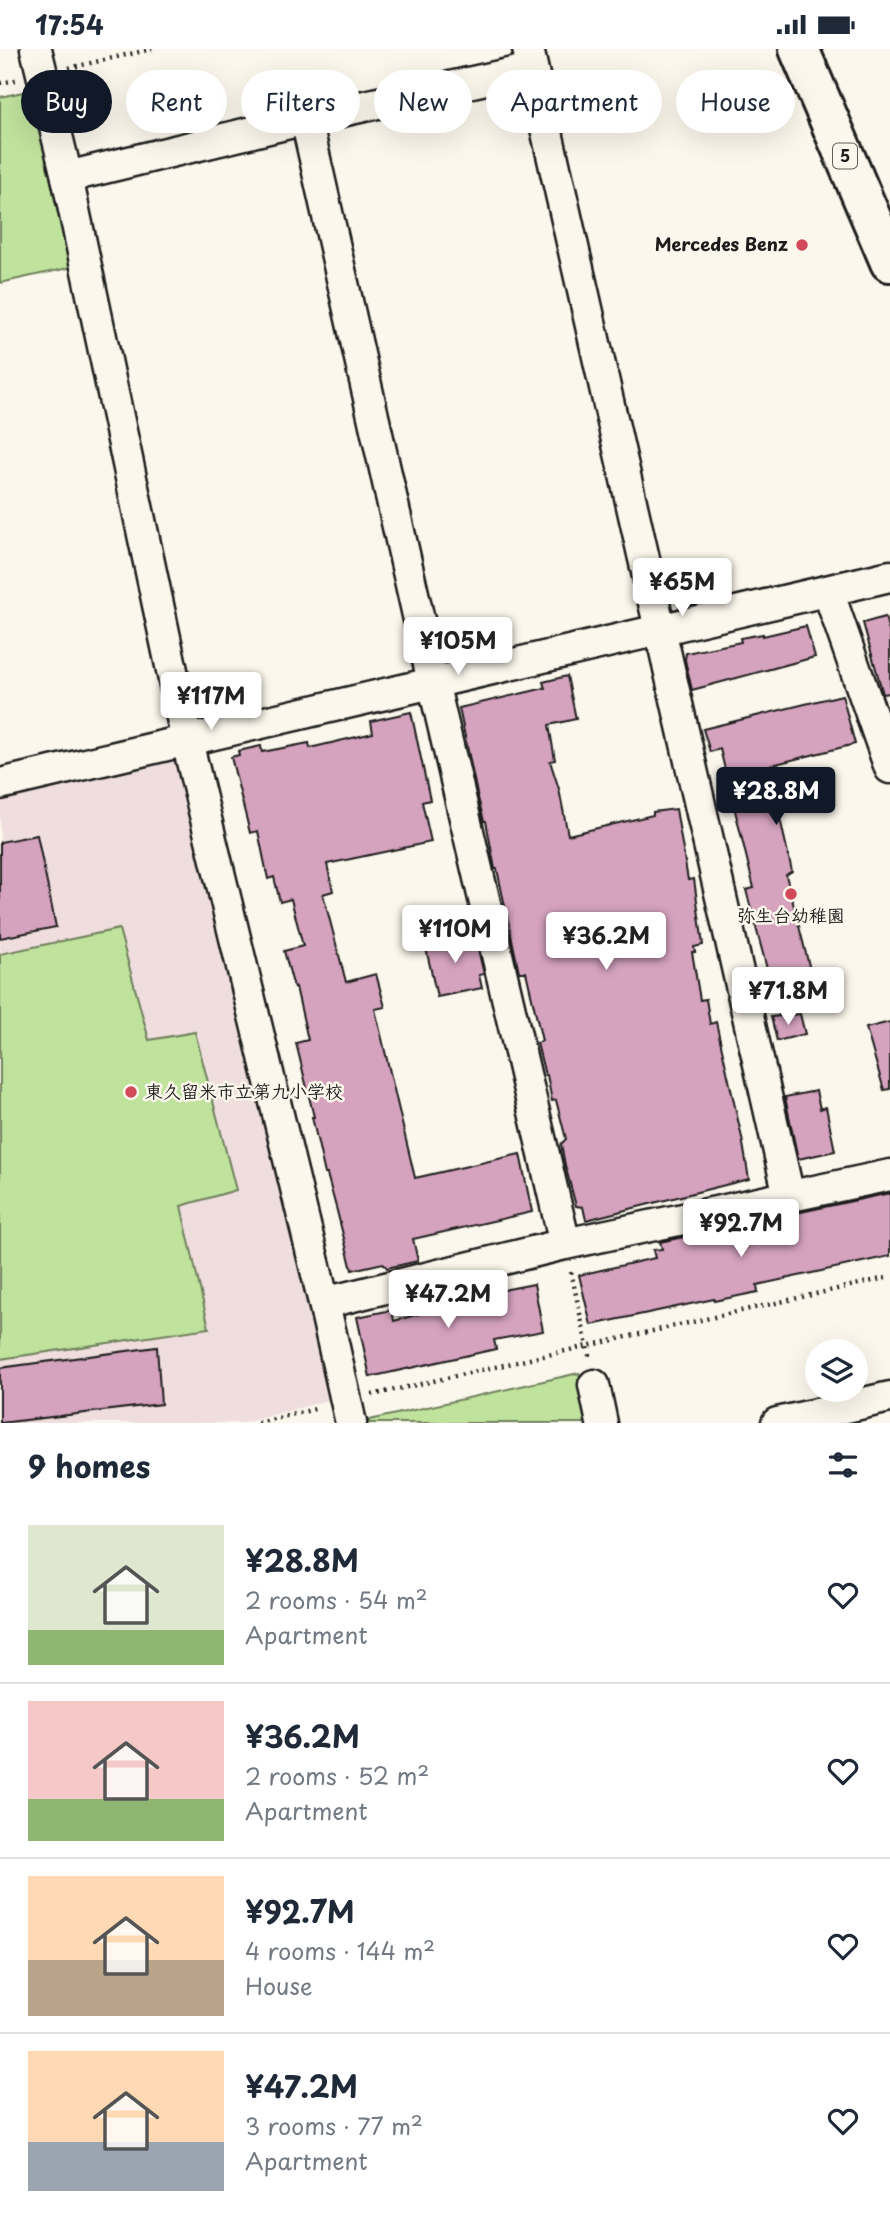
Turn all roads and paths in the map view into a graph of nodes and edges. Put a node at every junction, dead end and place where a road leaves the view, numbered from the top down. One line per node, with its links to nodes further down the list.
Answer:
1 (152, 49): 4 (path)
2 (799, 49): 10 (main road, 5)
3 (529, 59): 6 (street); 13 (street)
4 (39, 62): 5 (path); 9 (street)
5 (0, 83)
6 (360, 105)
7 (251, 133): 9 (street)
8 (309, 133): 14 (street)
9 (67, 177): 15 (street)
10 (890, 263)
11 (890, 576): 12 (street)
12 (828, 591): 13 (street); 16 (street)
13 (659, 631): 14 (street); 19 (street)
14 (433, 682): 15 (street); 20 (street)
15 (187, 741): 17 (street); 22 (street)
16 (890, 768)
17 (0, 784)
18 (890, 1175): 19 (street)
19 (789, 1196): 20 (street)
20 (565, 1244): 22 (street); 23 (path)
21 (890, 1277): 23 (path)
22 (324, 1303): 26 (street)
23 (587, 1347): 26 (path)
24 (594, 1385): 29 (street)
25 (890, 1397): 27 (street)
26 (348, 1412): 28 (path)
27 (842, 1416): 30 (street)
28 (258, 1423)
29 (603, 1423)
30 (777, 1423)

